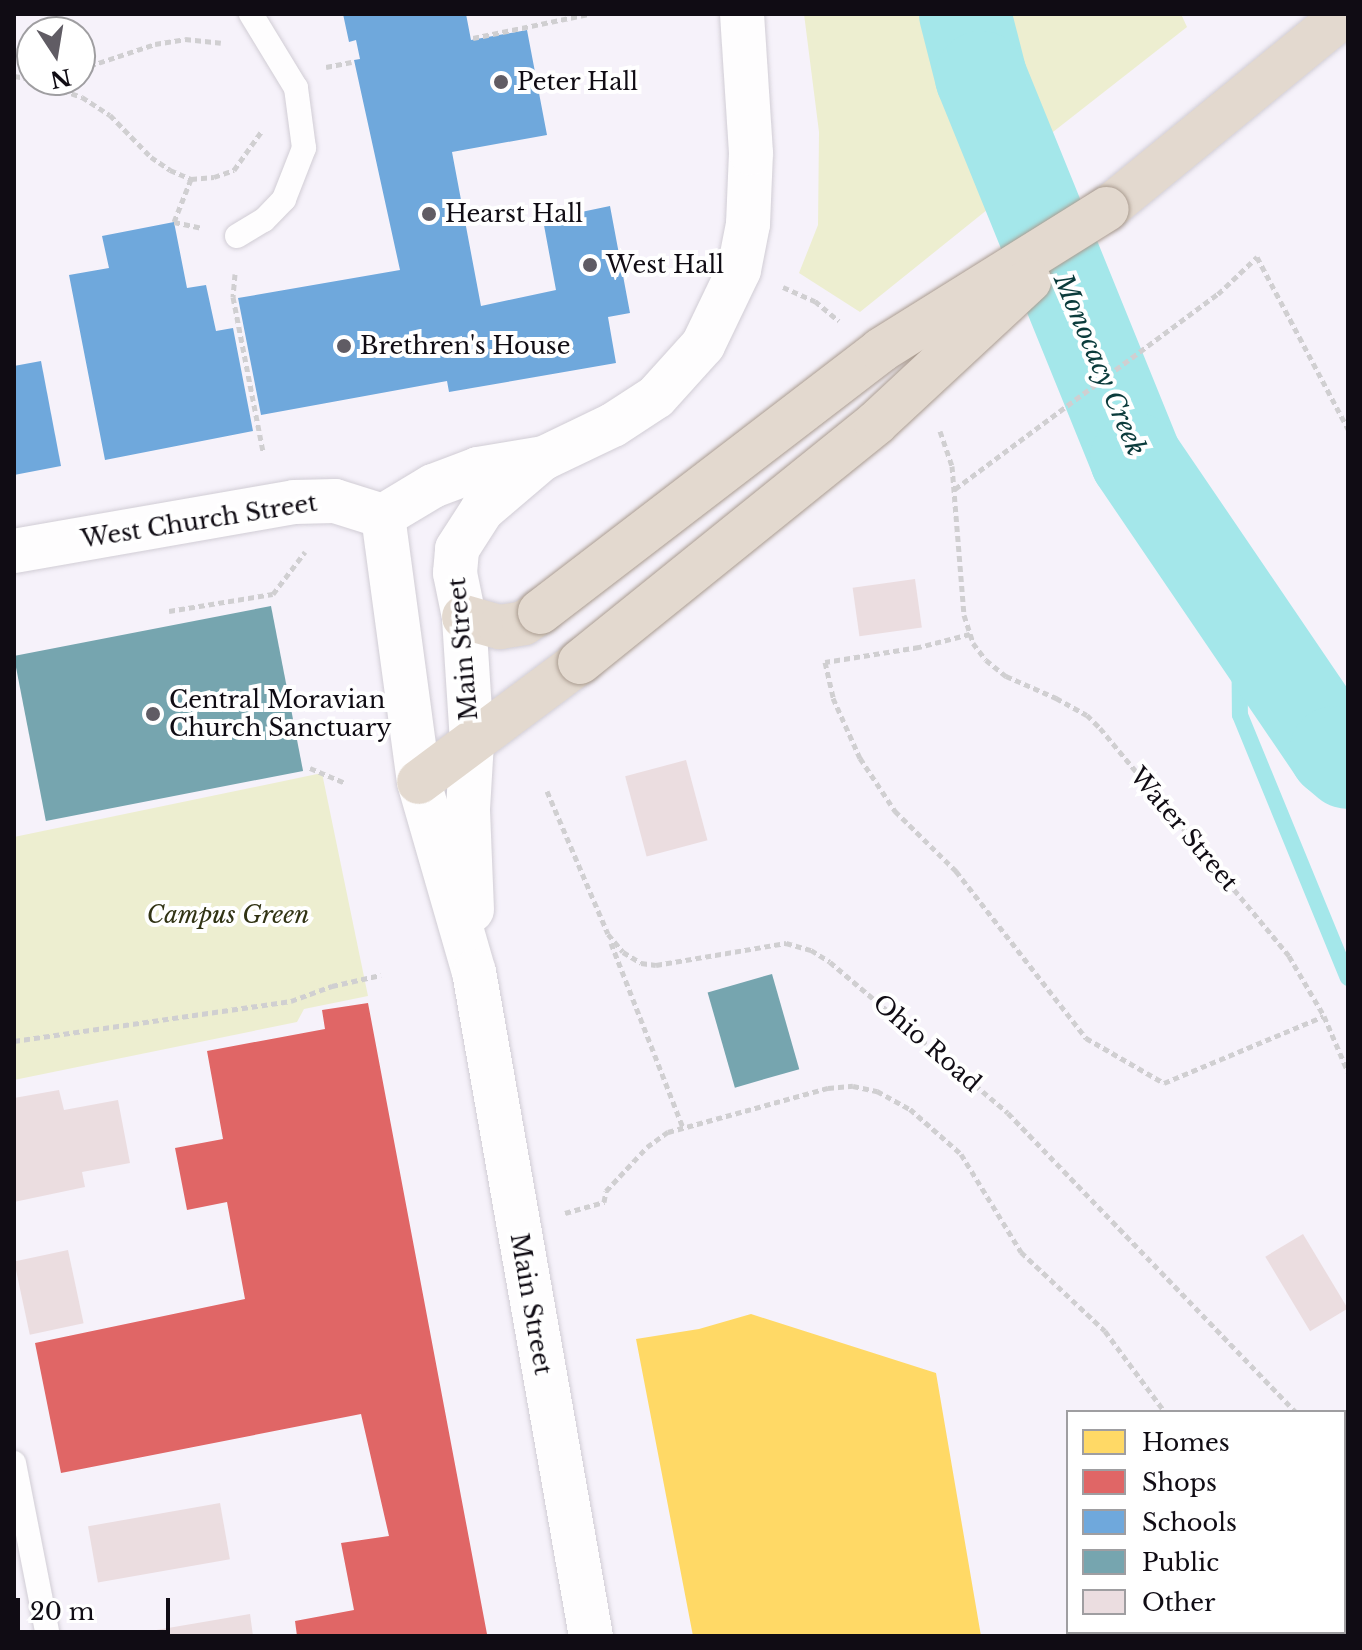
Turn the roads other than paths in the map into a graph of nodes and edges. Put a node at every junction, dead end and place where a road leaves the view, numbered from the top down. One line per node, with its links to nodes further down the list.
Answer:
1 (251, 14): 5 (lane)
2 (742, 14): 6 (street, Main Street)
3 (1345, 14): 4 (highway)
4 (1107, 209): 9 (highway, bridge); 10 (highway, bridge)
5 (237, 236)
6 (544, 458): 7 (street, Main Street); 9 (street, Main Street)
7 (383, 516): 8 (street, West Church Street); 11 (street, Main Street)
8 (14, 551)
9 (464, 617): 10 (street, Main Street)
10 (472, 742): 11 (highway); 12 (street, Main Street)
11 (419, 782): 12 (street, Main Street)
12 (474, 972): 15 (street, Main Street)
13 (14, 1463): 14 (lane)
14 (48, 1636)
15 (591, 1636)

